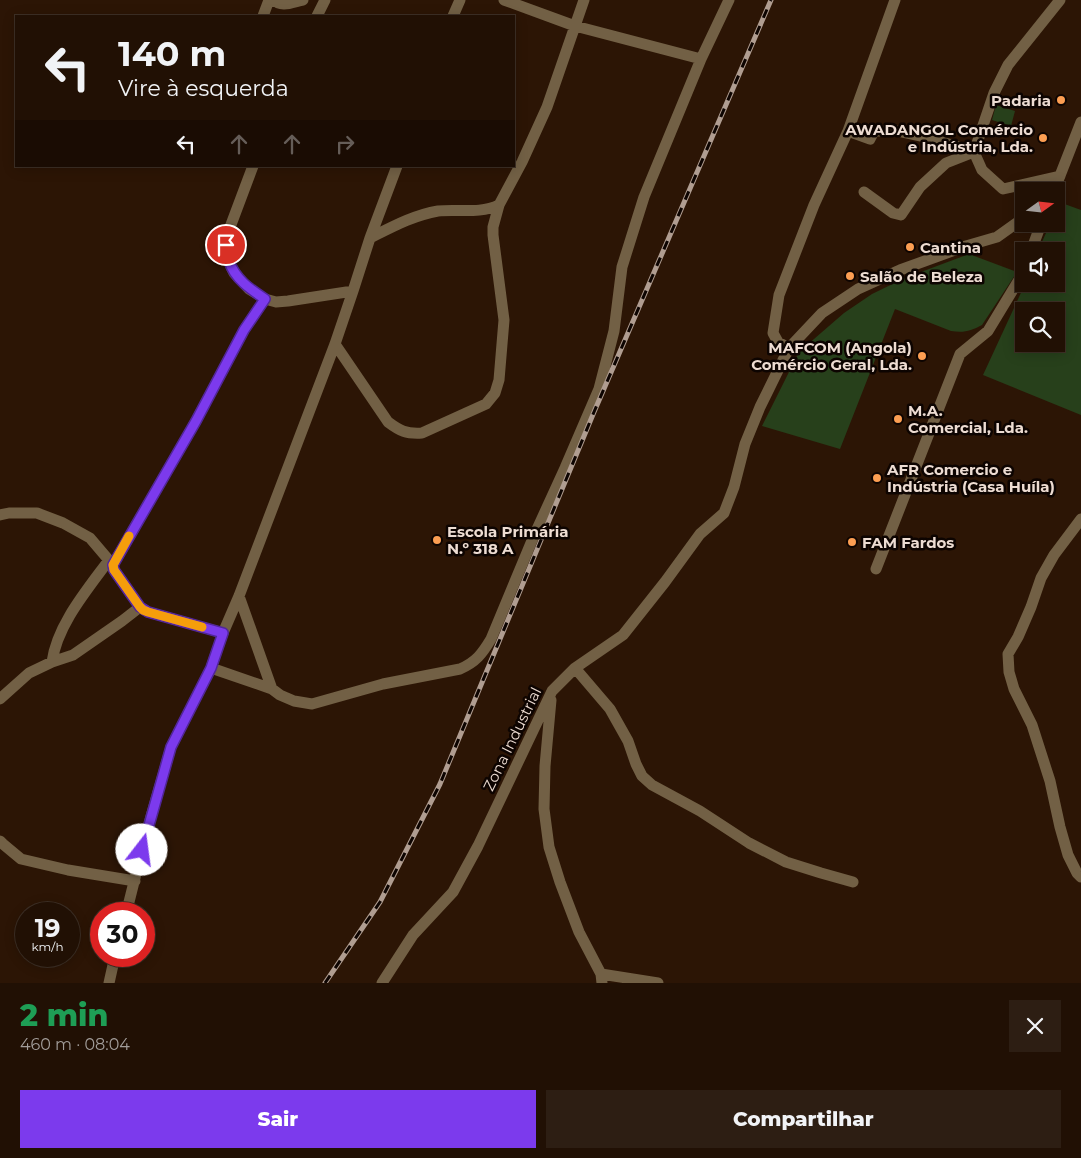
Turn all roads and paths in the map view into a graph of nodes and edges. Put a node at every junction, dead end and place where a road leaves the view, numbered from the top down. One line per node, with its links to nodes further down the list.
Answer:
1 (269, 0): 11 (street)
2 (274, 0): 3 (street)
3 (303, 0)
4 (324, 0): 12 (street)
5 (460, 0): 13 (street)
6 (504, 0): 14 (street)
7 (584, 0): 14 (street)
8 (729, 0): 15 (street)
9 (895, 0): 17 (street)
10 (1060, 0): 19 (street)
11 (263, 15)
12 (317, 15)
13 (454, 15)
14 (575, 26): 15 (street); 26 (street)
15 (701, 59): 44 (street)
16 (1081, 122): 18 (street)
17 (848, 131): 19 (street); 33 (street)
18 (1076, 147): 22 (street)
19 (974, 152): 22 (street); 25 (street)
20 (254, 167): 31 (street)
21 (397, 167): 28 (street)
22 (1060, 176): 23 (street); 24 (street)
23 (1054, 182)
24 (1058, 182)
25 (864, 192)
26 (499, 206): 28 (street); 32 (street)
27 (1015, 224): 33 (street, Zona Industrial)
28 (370, 238): 30 (street)
29 (1015, 285): 37 (street)
30 (354, 291): 31 (street); 32 (street)
31 (265, 299): 36 (street)
32 (335, 344): 38 (street)
33 (789, 348): 43 (street, Zona Industrial)
34 (0, 515): 36 (street)
35 (1081, 518): 48 (street)
36 (111, 563): 39 (street); 41 (street)
37 (876, 569)
38 (239, 596): 40 (street); 44 (street)
39 (140, 607): 40 (street); 41 (street)
40 (223, 633): 42 (street)
41 (52, 662): 46 (street)
42 (211, 668): 44 (street); 49 (street)
43 (575, 668): 45 (street, Zona Industrial); 50 (street)
44 (272, 689)
45 (552, 691): 53 (street); 55 (street, Zona Industrial)
46 (0, 699)
47 (0, 840): 49 (street)
48 (1081, 877)
49 (135, 881): 51 (street)
50 (853, 882)
51 (129, 902)
52 (113, 967): 54 (street)
53 (601, 978): 56 (street)
54 (108, 983)
55 (382, 983)
56 (658, 983)

